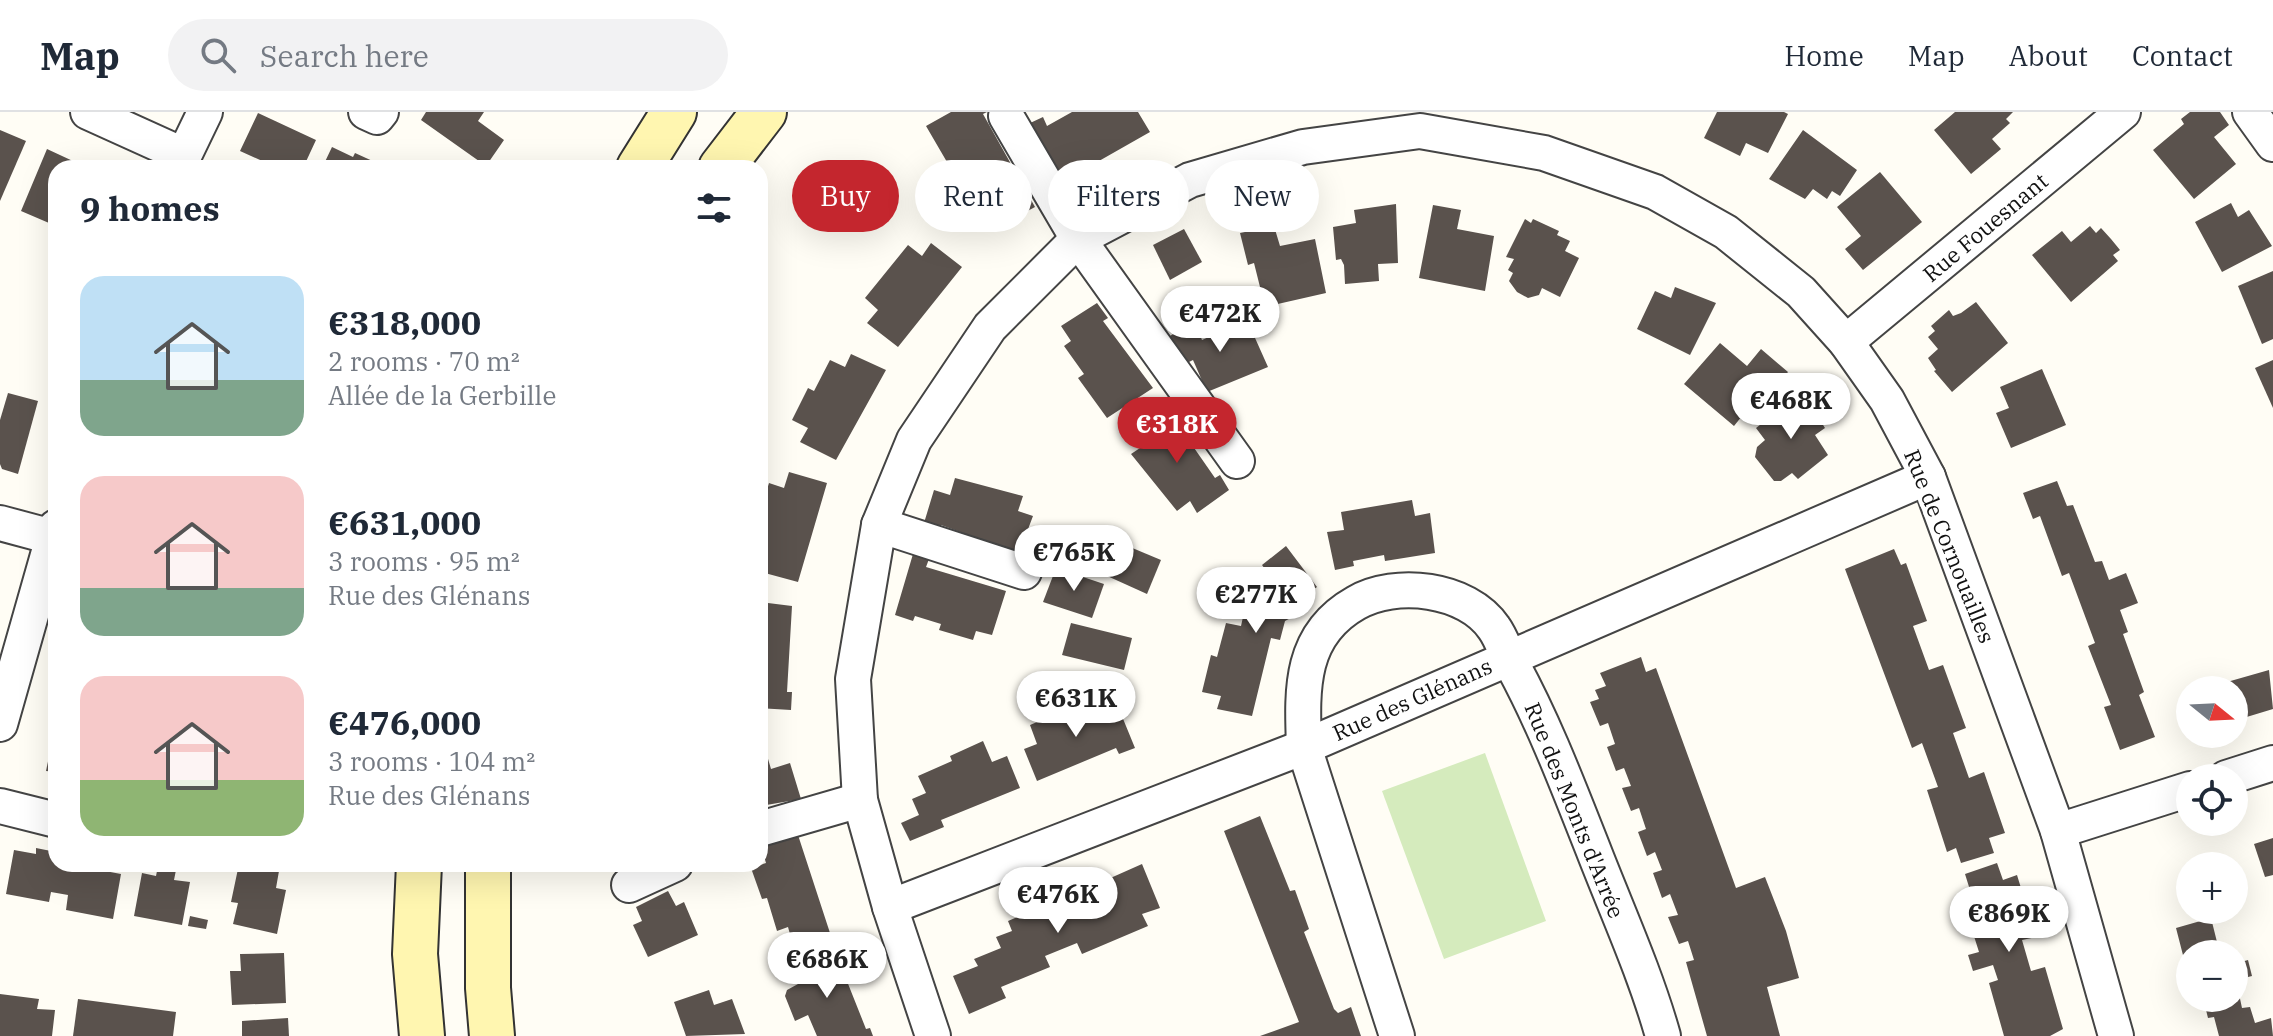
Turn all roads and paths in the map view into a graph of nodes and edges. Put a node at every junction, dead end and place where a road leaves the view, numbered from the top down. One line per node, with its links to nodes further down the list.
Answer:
1 (88, 112): 12 (street)
2 (205, 112): 13 (street)
3 (366, 112): 4 (street)
4 (381, 112)
5 (674, 112): 14 (main road)
6 (764, 112): 15 (main road)
7 (2123, 112): 17 (street, Rue Fouesnant)
8 (2250, 112): 11 (street)
9 (1006, 116): 16 (street)
10 (1420, 121): 16 (street, Rue de Cornouailles); 17 (street, Rue de Cornouailles)
11 (2273, 144)
12 (176, 160)
13 (181, 160)
14 (644, 160)
15 (727, 160)
16 (1078, 239): 18 (street); 21 (street, Rue de Cornouailles)
17 (1846, 342): 19 (street, Rue de Cornouailles)
18 (1237, 461)
19 (1928, 477): 25 (street, Rue des Glénans); 35 (street, Rue de Cornouailles)
20 (0, 523): 22 (street)
21 (879, 525): 24 (street); 31 (street, Rue de Cornouailles)
22 (48, 533)
23 (48, 558): 26 (street)
24 (1024, 572)
25 (1508, 656): 27 (street, Rue des Glénans); 27 (street, Rue des Monts d'Arrée); 45 (street, Rue des Monts d'Arrée)
26 (0, 724)
27 (1304, 747): 40 (street, Rue des Glénans); 44 (street, Rue des Monts d'Arrée)
28 (2273, 763): 29 (street)
29 (2248, 771)
30 (2176, 793): 35 (street)
31 (860, 800): 34 (street); 40 (street, Rue de Cornouailles)
32 (0, 806): 33 (street)
33 (48, 818)
34 (768, 827)
35 (2058, 831): 46 (street, Rue de Cornouailles)
36 (419, 872): 41 (main road)
37 (488, 872): 42 (main road)
38 (657, 872): 39 (street)
39 (629, 885)
40 (890, 907): 43 (street, Rue de Cornouailles)
41 (422, 1036)
42 (492, 1036)
43 (933, 1036)
44 (1397, 1036)
45 (1663, 1036)
46 (2116, 1036)

